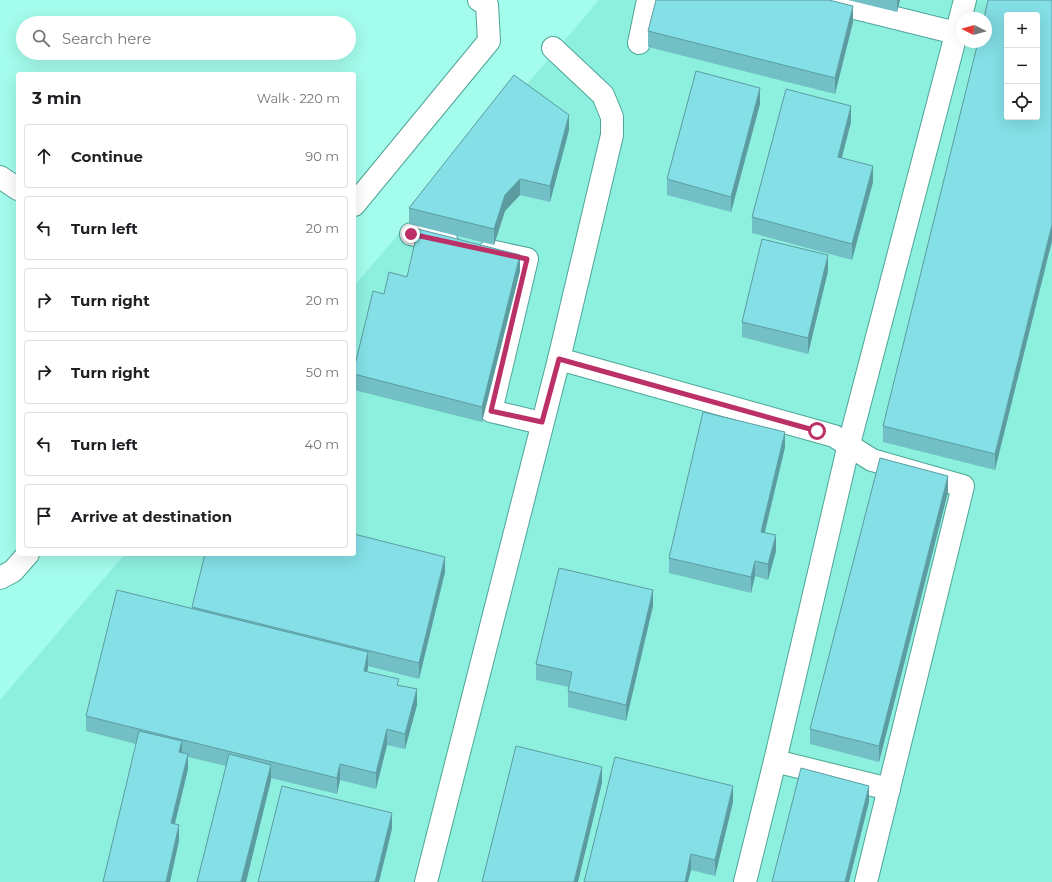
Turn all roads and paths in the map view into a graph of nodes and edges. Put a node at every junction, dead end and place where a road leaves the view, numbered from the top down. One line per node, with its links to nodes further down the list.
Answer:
1 (479, 0): 11 (lane)
2 (648, 0): 7 (lane)
3 (823, 0): 6 (lane)
4 (965, 0): 5 (lane)
5 (962, 12)
6 (956, 33): 15 (lane)
7 (639, 43)
8 (553, 48): 13 (lane)
9 (0, 177): 10 (lane)
10 (16, 188)
11 (356, 203)
12 (411, 234): 14 (lane)
13 (559, 359): 14 (lane); 15 (lane)
14 (542, 422): 20 (lane)
15 (849, 444): 18 (lane); 19 (lane)
16 (26, 556): 17 (lane)
17 (0, 578)
18 (775, 761): 19 (lane); 21 (lane)
19 (889, 789): 22 (lane)
20 (426, 882)
21 (745, 882)
22 (866, 882)

